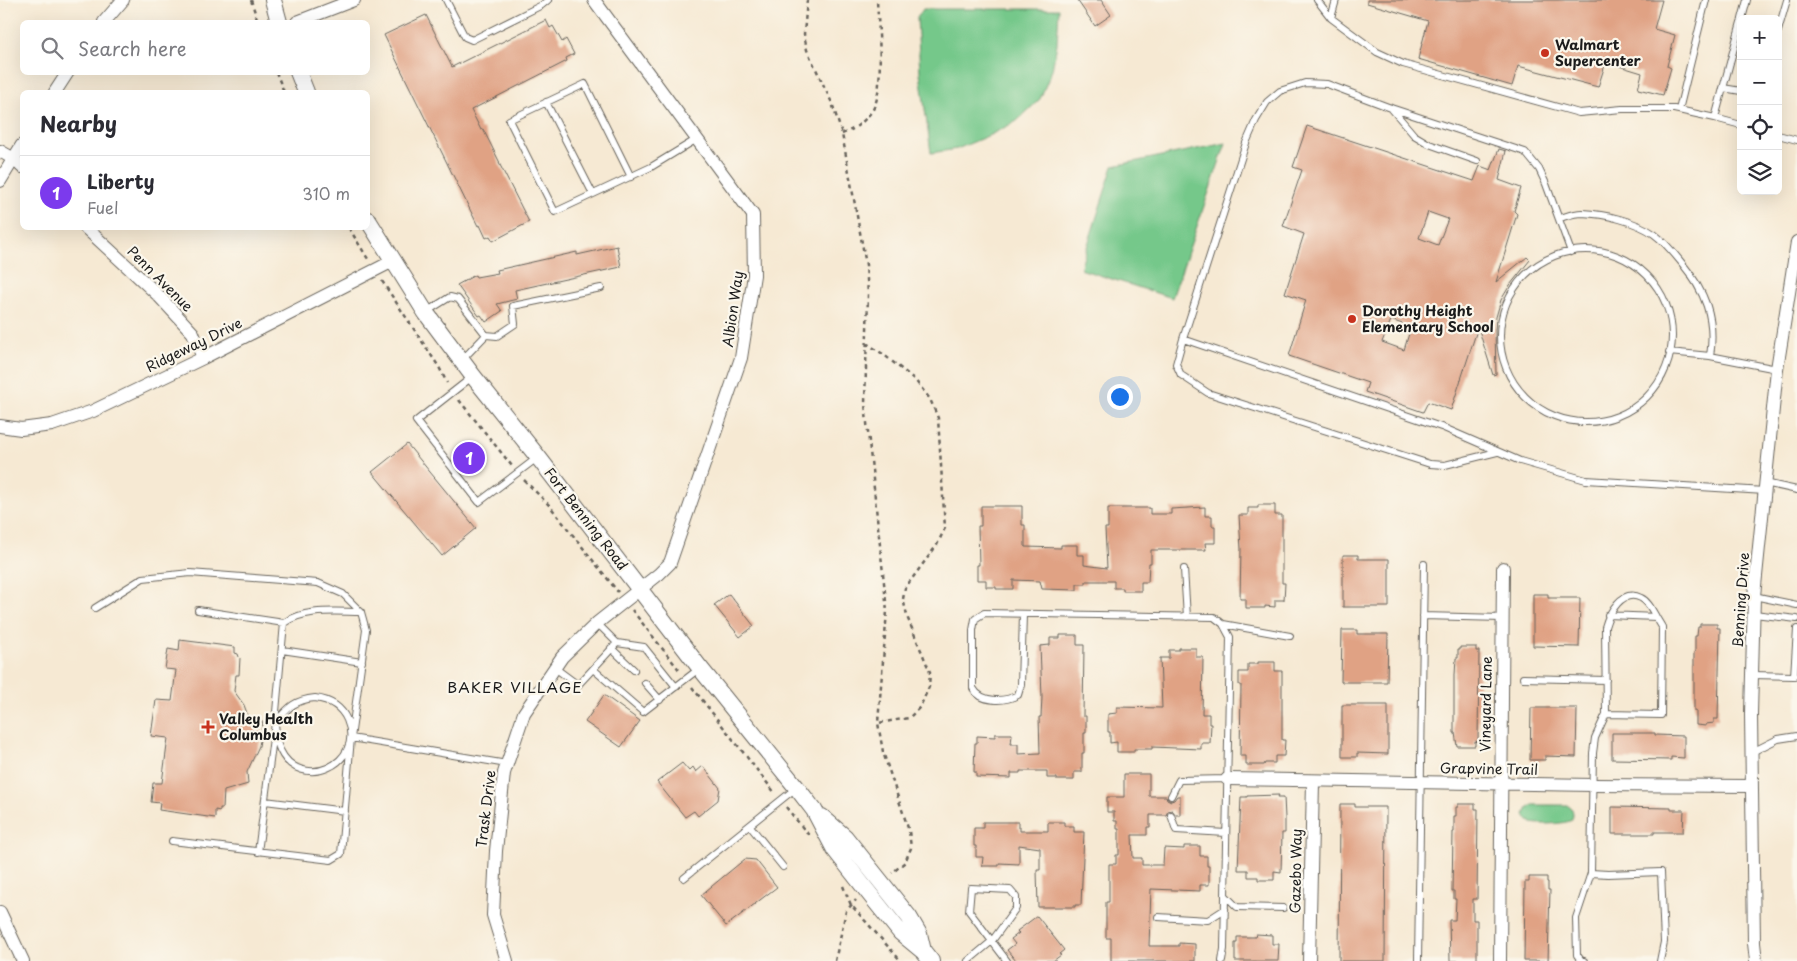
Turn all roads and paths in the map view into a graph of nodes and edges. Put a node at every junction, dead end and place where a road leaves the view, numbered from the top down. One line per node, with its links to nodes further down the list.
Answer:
1 (123, 0): 18 (street)
2 (250, 0): 19 (path)
3 (273, 0): 20 (street)
4 (354, 0): 21 (street)
5 (446, 0): 6 (lane)
6 (548, 0)
7 (594, 0): 38 (street, Albion Way)
8 (807, 0): 36 (path)
9 (877, 0): 36 (path)
10 (1317, 0): 17 (lane)
11 (1336, 0): 17 (lane)
12 (1706, 0): 33 (lane)
13 (1747, 0): 15 (lane)
14 (1787, 0): 16 (lane)
15 (1742, 15)
16 (1782, 17)
17 (1331, 18): 33 (lane)
18 (106, 20)
19 (257, 20)
20 (278, 20)
21 (302, 20)
22 (1737, 35): 26 (lane)
23 (66, 75): 27 (street)
24 (277, 75): 28 (path)
25 (299, 75): 29 (street)
26 (1723, 88): 30 (lane); 34 (lane)
27 (56, 90)
28 (283, 90)
29 (305, 90)
30 (1737, 90)
31 (546, 102): 43 (lane); 45 (lane); 45 (lane)
32 (1391, 108): 41 (lane); 46 (lane); 58 (lane)
33 (1679, 110): 34 (lane)
34 (1715, 118): 35 (lane)
35 (1737, 124)
36 (842, 134): 59 (path)
37 (1782, 136): 39 (lane)
38 (698, 139): 43 (lane); 76 (street, Albion Way)
39 (1797, 140)
40 (0, 151): 42 (street)
41 (1477, 161)
42 (18, 163): 44 (street)
43 (631, 177): 45 (lane)
44 (0, 182)
45 (593, 194)
46 (1560, 218): 51 (lane); 61 (lane)
47 (370, 223): 52 (street, Fort Benning Road)
48 (88, 230): 62 (street, Penn Avenue)
49 (350, 230): 54 (path)
50 (1797, 242): 53 (street, Benning Drive)
51 (1571, 252): 60 (lane); 60 (lane)
52 (393, 261): 54 (street, Ridgeway Drive); 56 (street, Fort Benning Road)
53 (1795, 264): 64 (street, Benning Drive)
54 (375, 270): 62 (street, Ridgeway Drive); 66 (path)
55 (601, 288): 57 (lane)
56 (426, 312): 57 (lane); 63 (street, Fort Benning Road)
57 (486, 335): 63 (lane)
58 (1183, 339): 68 (lane); 68 (lane)
59 (866, 343): 112 (path); 112 (path)
60 (1669, 352): 61 (lane)
61 (1710, 356): 64 (lane)
62 (203, 358): 67 (street, Ridgeway Drive)
63 (461, 360): 65 (street, Fort Benning Road)
64 (1777, 369): 71 (street, Benning Drive)
65 (473, 376): 66 (lane); 69 (street, Fort Benning Road)
66 (453, 392): 70 (path); 70 (lane)
67 (0, 426)
68 (1497, 452): 71 (lane)
69 (538, 457): 70 (lane); 76 (street, Fort Benning Road)
70 (517, 473): 78 (path)
71 (1765, 488): 72 (lane); 77 (street, Benning Drive)
72 (1797, 490)
73 (1424, 564): 85 (lane)
74 (1503, 568): 89 (street, Vineyard Lane)
75 (1184, 569): 87 (lane)
76 (640, 588): 78 (street, Trask Drive); 101 (street, Fort Benning Road)
77 (1754, 596): 79 (lane); 84 (street, Benning Drive)
78 (625, 601): 92 (street, Trask Drive); 105 (path)
79 (1797, 604)
80 (95, 608): 82 (lane)
81 (198, 610): 91 (lane)
82 (360, 612): 91 (lane); 98 (lane)
83 (1023, 614): 83 (lane); 87 (lane)
84 (1753, 614): 90 (lane); 103 (street, Benning Drive)
85 (1423, 616): 89 (lane); 119 (lane)
86 (1608, 616): 88 (lane); 88 (lane); 106 (lane)
87 (1187, 617): 93 (lane)
88 (1656, 617): 110 (lane)
89 (1502, 618): 120 (street, Vineyard Lane)
90 (1797, 619)
91 (284, 623): 97 (lane)
92 (597, 623): 96 (lane); 99 (street, Trask Drive)
93 (1223, 624): 95 (lane); 117 (lane)
94 (1797, 629): 103 (lane)
95 (1290, 636)
96 (614, 646): 100 (lane); 102 (lane); 108 (lane)
97 (282, 650): 98 (lane); 111 (lane)
98 (362, 662): 114 (lane)
99 (555, 668): 100 (lane); 116 (street, Trask Drive)
100 (592, 668): 109 (lane)
101 (700, 668): 105 (lane); 123 (street, Fort Benning Road)
102 (634, 670)
103 (1752, 675): 115 (street, Benning Drive)
104 (1524, 678): 106 (lane)
105 (686, 679): 108 (lane); 125 (path)
106 (1606, 680): 110 (lane)
107 (645, 683): 109 (lane)
108 (676, 687): 109 (lane)
109 (660, 700)
110 (1606, 714): 121 (lane)
111 (275, 723): 114 (lane); 114 (lane); 126 (lane)
112 (878, 723): 139 (path)
113 (1797, 736): 115 (lane)
114 (351, 738): 116 (lane); 128 (lane)
115 (1752, 752): 122 (street, Benning Drive)
116 (507, 764): 150 (street, Trask Drive)
117 (1227, 779): 118 (street, Grapvine Trail); 124 (lane); 131 (lane)
118 (1313, 782): 119 (street, Grapvine Trail); 156 (street, Gazebo Way)
119 (1420, 782): 120 (street, Grapvine Trail); 157 (lane)
120 (1500, 784): 121 (street, Grapvine Trail); 158 (street, Vineyard Lane)
121 (1593, 786): 122 (street, Grapvine Trail); 136 (lane)
122 (1751, 786): 161 (street, Benning Drive)
123 (797, 788): 125 (lane); 127 (street, Fort Benning Road)
124 (1170, 796)
125 (781, 800): 130 (lane); 133 (path)
126 (265, 801): 128 (lane); 134 (lane)
127 (814, 810): 139 (street, Fort Benning Road); 140 (street, Fort Benning Road)
128 (345, 811): 134 (lane)
129 (1171, 815): 131 (lane)
130 (750, 826): 135 (lane); 137 (lane)
131 (1226, 833): 141 (lane)
132 (172, 841): 134 (lane)
133 (816, 845)
134 (258, 852)
135 (783, 867)
136 (1591, 873): 159 (lane); 160 (lane)
137 (684, 878)
138 (840, 878): 142 (path)
139 (881, 882): 148 (street, Fort Benning Road)
140 (868, 892): 142 (path); 148 (street, Fort Benning Road)
141 (1225, 894): 143 (lane); 144 (lane)
142 (851, 905): 151 (path); 152 (path)
143 (1283, 908)
144 (1225, 909): 146 (lane); 155 (lane)
145 (0, 912): 149 (street)
146 (1158, 917)
147 (992, 941): 147 (lane); 153 (lane); 154 (lane)
148 (927, 956)
149 (23, 961)
150 (507, 961)
151 (835, 961)
152 (901, 961)
153 (968, 961)
154 (1007, 961)
155 (1222, 961)
156 (1309, 961)
157 (1418, 961)
158 (1500, 961)
159 (1584, 961)
160 (1660, 961)
161 (1756, 961)

